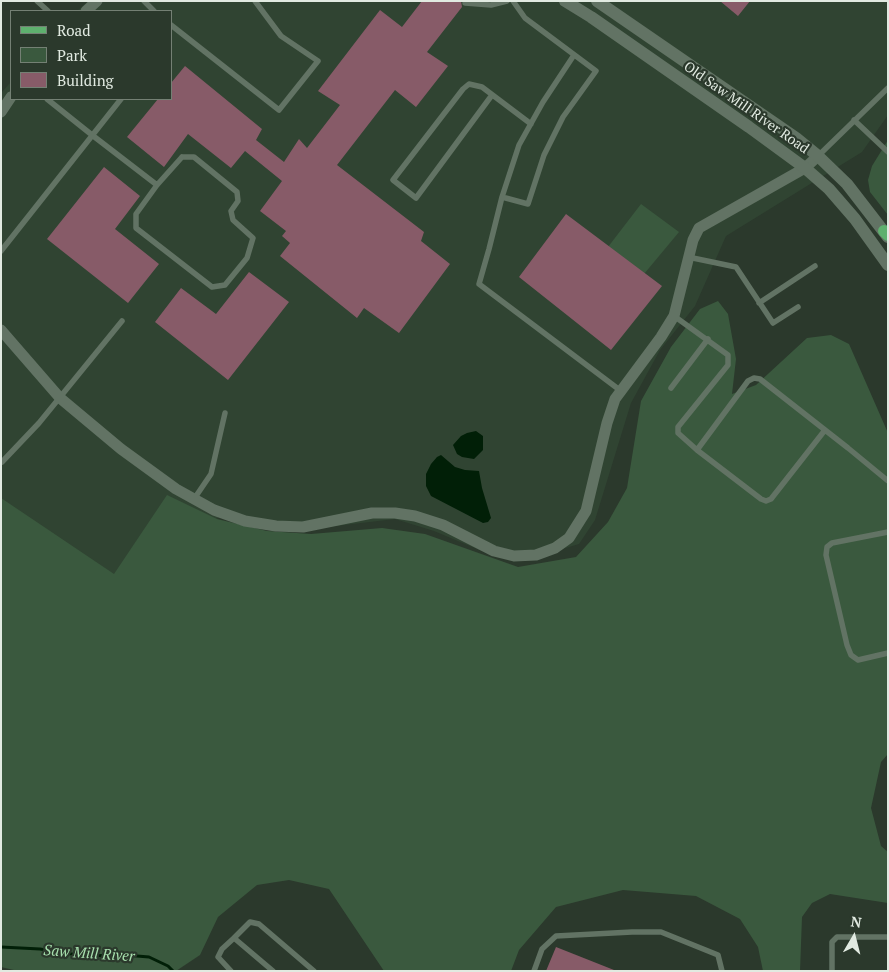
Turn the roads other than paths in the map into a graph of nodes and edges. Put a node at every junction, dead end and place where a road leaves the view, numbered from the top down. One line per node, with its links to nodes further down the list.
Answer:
1 (37, 1): 9 (lane)
2 (144, 1): 10 (lane)
3 (255, 1): 11 (lane)
4 (507, 1): 8 (lane)
5 (513, 1): 12 (lane)
6 (565, 1): 24 (street, Old Saw Mill River Road)
7 (597, 1): 23 (street, Old Saw Mill River Road)
8 (465, 4)
9 (47, 10)
10 (153, 10)
11 (174, 27)
12 (574, 55): 20 (lane); 26 (lane)
13 (888, 88): 19 (lane)
14 (492, 95): 14 (lane); 20 (lane)
15 (10, 99): 18 (street)
16 (48, 100): 21 (lane)
17 (120, 100): 21 (lane)
18 (1, 112)
19 (854, 120): 22 (lane); 23 (lane)
20 (530, 124): 26 (lane)
21 (92, 135): 25 (lane); 28 (lane)
22 (887, 149)
23 (818, 156): 24 (street); 27 (street, Old Saw Mill River Road)
24 (806, 168): 29 (street); 30 (street, Old Saw Mill River Road)
25 (157, 185): 25 (lane)
26 (502, 196): 39 (lane)
27 (887, 234)
28 (1, 251)
29 (688, 257): 32 (lane); 34 (street)
30 (888, 265)
31 (815, 266): 32 (lane)
32 (759, 303): 33 (lane)
33 (798, 307)
34 (674, 316): 37 (lane); 39 (street)
35 (122, 321): 40 (lane)
36 (1, 330): 40 (street)
37 (708, 339): 38 (lane); 43 (lane)
38 (671, 388)
39 (621, 391): 46 (street)
40 (60, 398): 44 (lane); 46 (street)
41 (225, 413): 46 (lane)
42 (825, 430): 43 (lane); 43 (lane); 45 (lane)
43 (697, 450)
44 (2, 462)
45 (888, 481)
46 (194, 499)
47 (888, 532): 48 (lane)
48 (888, 653)
49 (888, 937): 56 (lane)
50 (234, 938): 51 (lane); 52 (lane); 53 (lane)
51 (231, 971)
52 (273, 971)
53 (314, 971)
54 (534, 971): 55 (lane)
55 (722, 971)
56 (832, 971)

